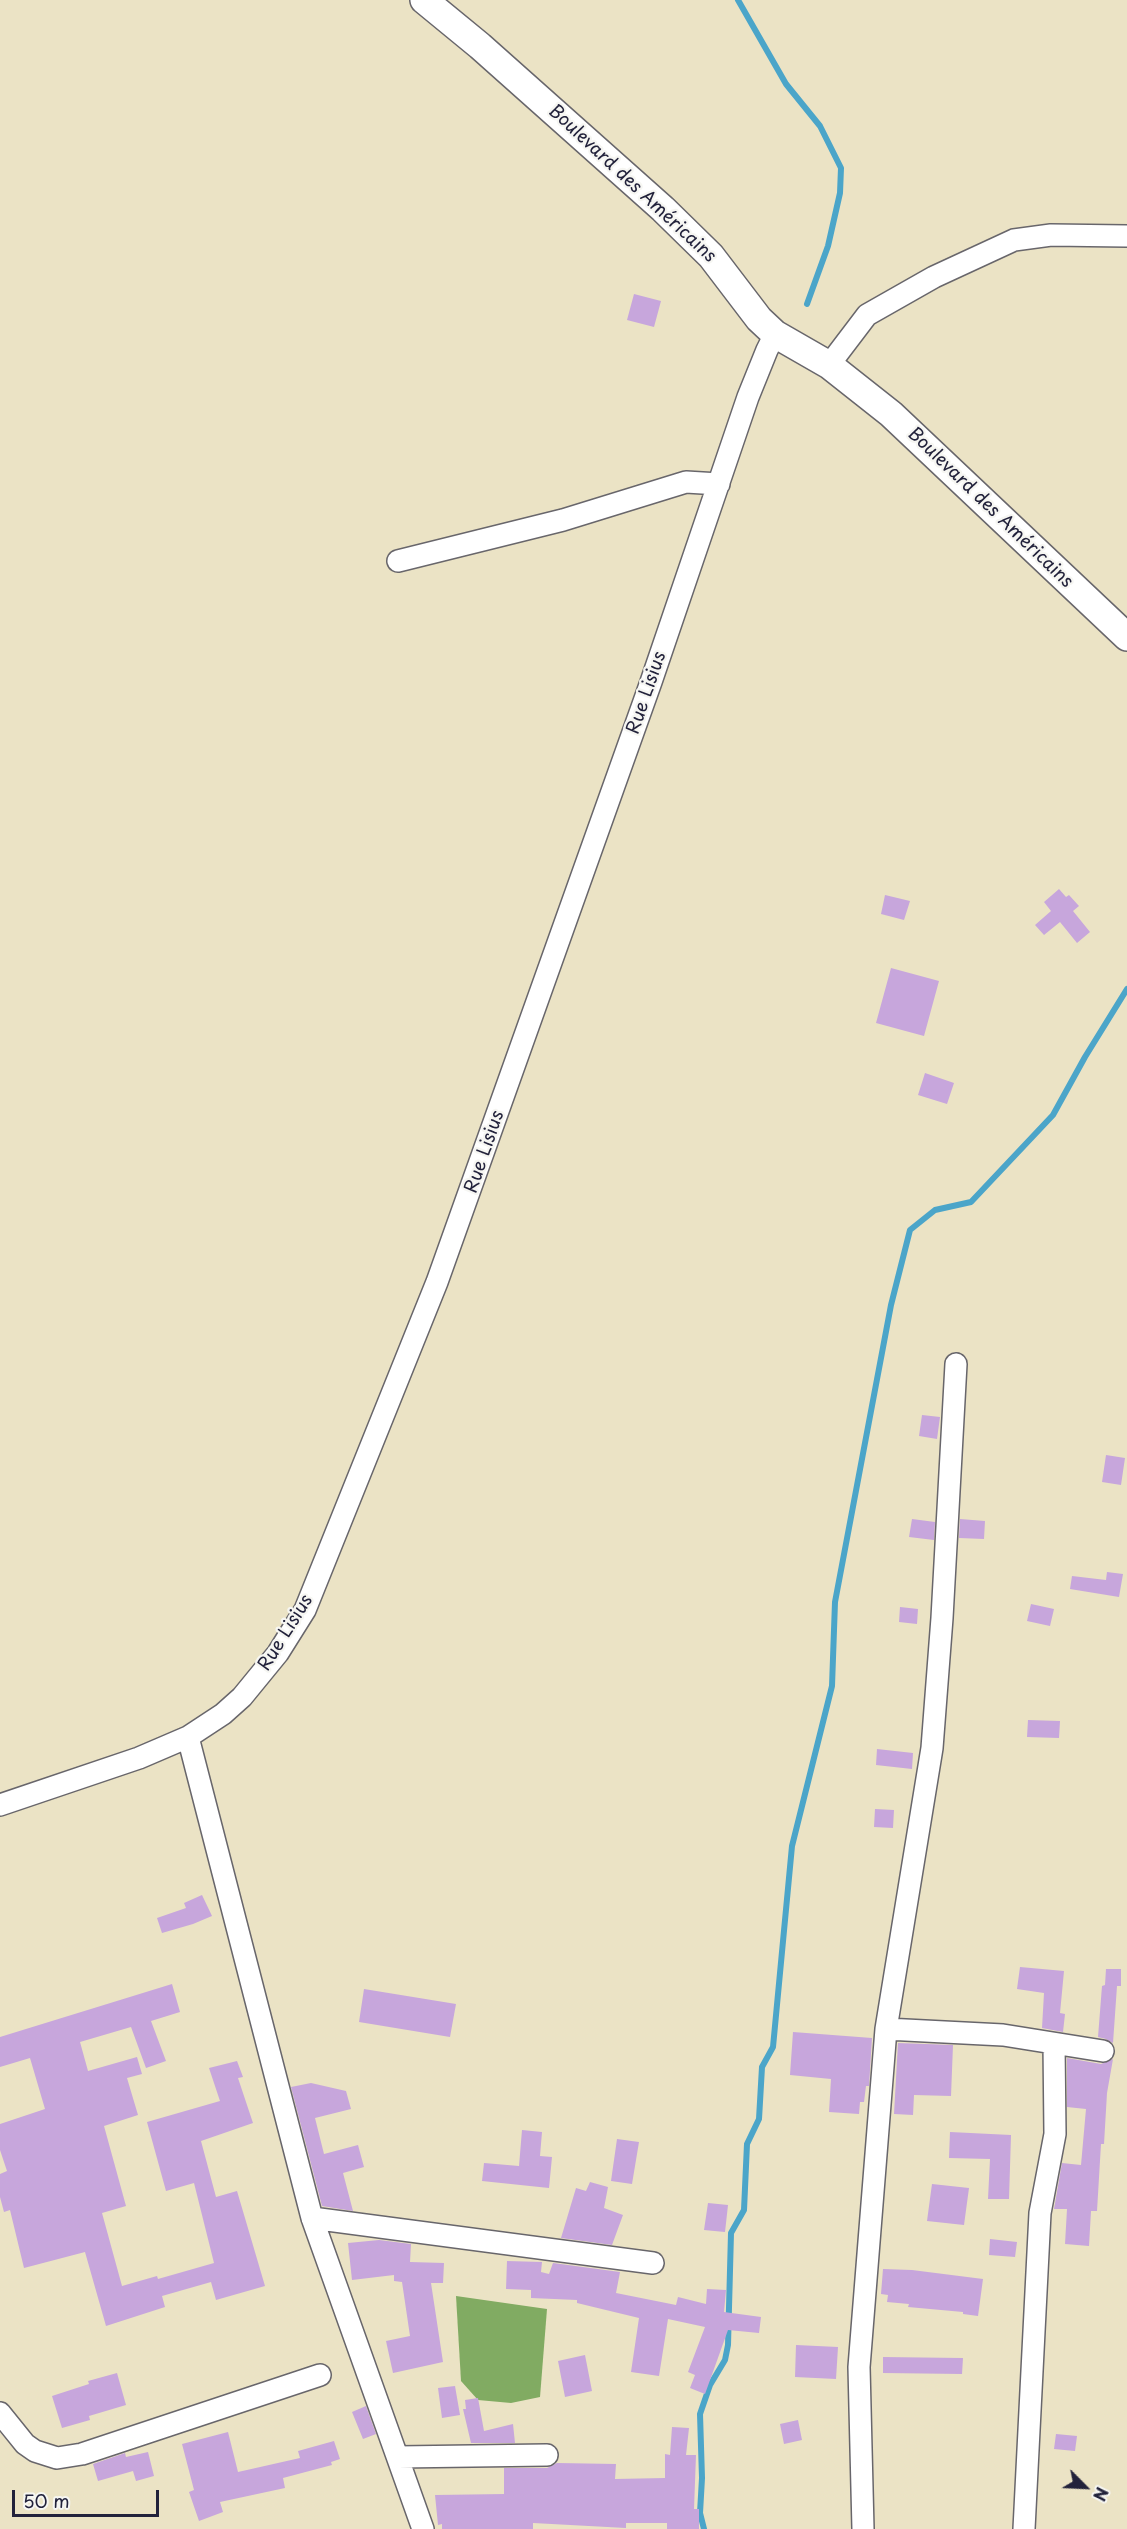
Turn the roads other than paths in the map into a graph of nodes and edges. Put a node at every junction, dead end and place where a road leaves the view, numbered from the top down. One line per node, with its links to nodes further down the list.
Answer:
1 (424, 0): 3 (main road, Boulevard des Américains)
2 (1127, 236): 4 (street)
3 (776, 334): 4 (main road, Boulevard des Américains); 5 (street, Rue Lisius)
4 (829, 365): 7 (main road, Boulevard des Américains)
5 (719, 484): 6 (street); 9 (street, Rue Lisius)
6 (398, 561)
7 (1127, 637)
8 (956, 1364): 11 (street)
9 (188, 1737): 10 (street, Rue Lisius); 14 (street)
10 (0, 1805)
11 (886, 2029): 12 (street); 21 (street)
12 (1054, 2044): 13 (street); 22 (street)
13 (1104, 2051)
14 (312, 2218): 15 (street); 19 (street)
15 (653, 2263)
16 (320, 2375): 17 (street)
17 (0, 2413)
18 (547, 2455): 19 (street)
19 (398, 2457): 20 (street)
20 (423, 2529)
21 (863, 2529)
22 (1024, 2529)

